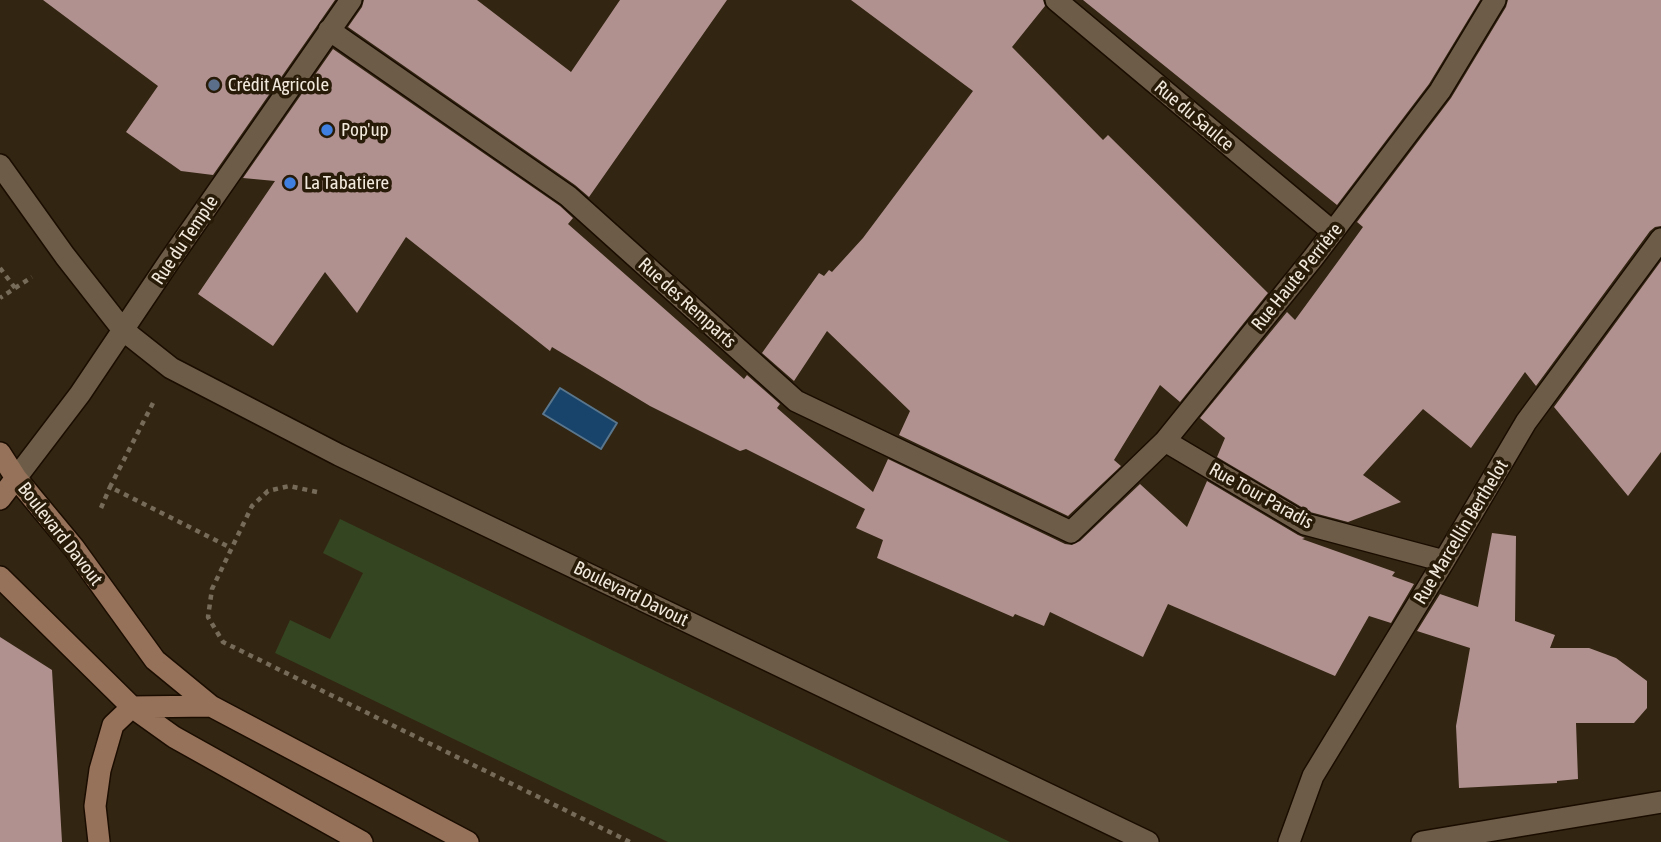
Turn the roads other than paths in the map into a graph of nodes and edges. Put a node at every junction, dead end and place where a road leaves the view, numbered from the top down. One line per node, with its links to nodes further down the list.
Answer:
1 (351, 0): 4 (street, Rue du Temple)
2 (1495, 0): 6 (street, Rue Haute Perrière)
3 (1058, 2): 6 (street, Rue du Saulce)
4 (330, 30): 8 (street, Rue du Temple); 13 (street, Rue des Remparts)
5 (0, 165): 8 (street, Boulevard Davout)
6 (1333, 232): 9 (street, Rue Haute Perrière)
7 (1661, 239): 14 (street, Rue Marcellin Berthelot)
8 (123, 330): 11 (street, Rue du Temple); 22 (street, Boulevard Davout)
9 (1165, 441): 13 (street, Rue Haute Perrière); 14 (street, Rue Tour Paradis)
10 (0, 453): 11 (main road, Boulevard Davout)
11 (16, 478): 12 (main road); 16 (main road, Boulevard Davout)
12 (0, 499)
13 (1071, 532)
14 (1444, 561): 23 (street, Rue Marcellin Berthelot)
15 (0, 577): 17 (main road)
16 (211, 706): 17 (main road); 21 (main road, Boulevard Davout)
17 (132, 707): 19 (main road); 20 (main road)
18 (1661, 802): 24 (street)
19 (99, 842)
20 (362, 842)
21 (468, 842)
22 (1147, 842)
23 (1289, 842)
24 (1422, 842)

